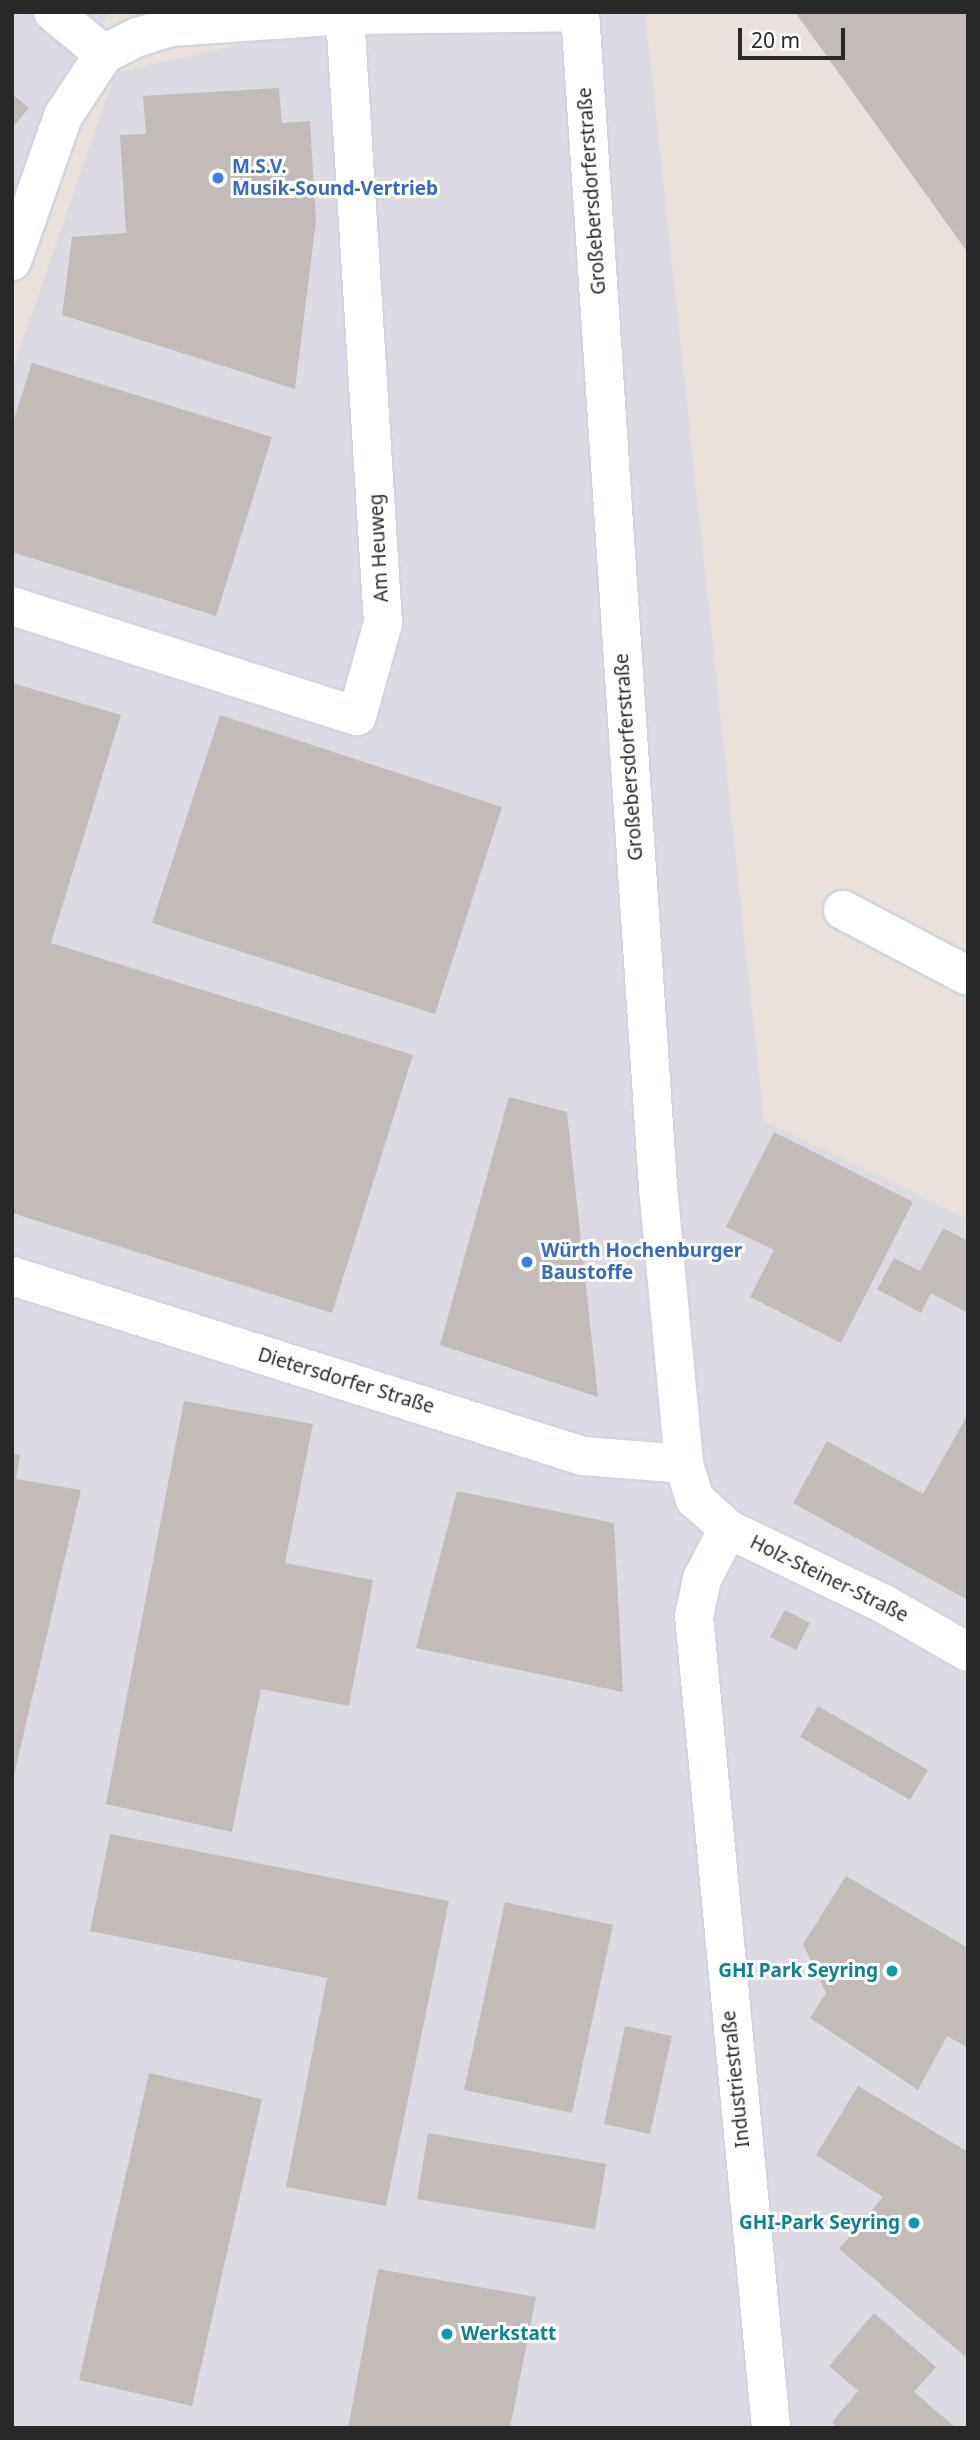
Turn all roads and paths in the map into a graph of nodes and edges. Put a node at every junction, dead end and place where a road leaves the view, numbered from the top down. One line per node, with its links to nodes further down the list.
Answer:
1 (53, 12): 4 (street)
2 (580, 12): 3 (street); 10 (street, Großebersdorferstraße)
3 (345, 15): 4 (street); 6 (street, Am Heuweg)
4 (104, 54): 5 (street)
5 (12, 261)
6 (12, 606)
7 (844, 910): 8 (street)
8 (968, 976)
9 (12, 1276): 10 (street, Dietersdorfer Straße)
10 (690, 1481): 11 (street, Holz-Steiner-Straße)
11 (728, 1529): 12 (street, Holz-Steiner-Straße); 13 (street, Industriestraße)
12 (968, 1652)
13 (771, 2428)

